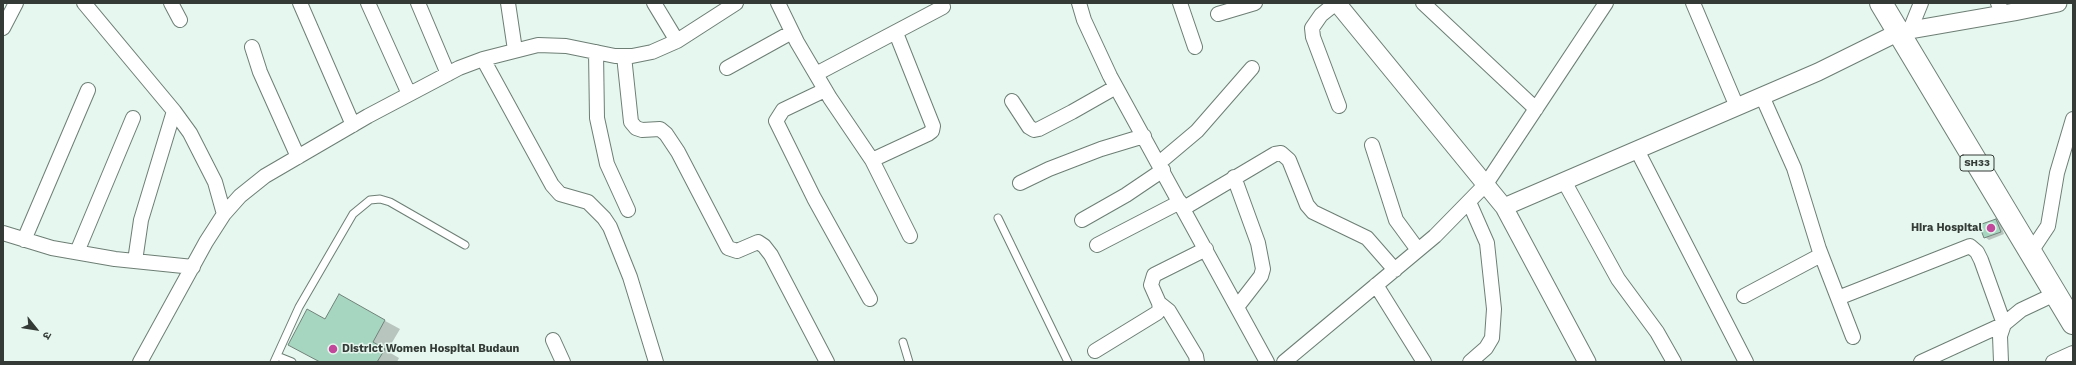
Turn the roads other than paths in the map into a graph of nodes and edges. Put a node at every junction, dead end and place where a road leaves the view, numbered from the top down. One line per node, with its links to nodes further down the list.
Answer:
1 (16, 3): 25 (street)
2 (84, 3): 49 (street)
3 (171, 3): 24 (street)
4 (300, 3): 52 (street)
5 (368, 3): 43 (street)
6 (418, 3): 38 (street)
7 (508, 3): 32 (street)
8 (654, 3): 29 (street)
9 (736, 3): 29 (street)
10 (778, 3): 27 (street)
11 (1079, 3): 40 (street)
12 (1180, 3): 30 (street)
13 (1254, 3): 23 (street)
14 (1336, 3): 46 (street); 62 (street)
15 (1423, 3): 48 (street)
16 (1606, 3): 48 (street)
17 (1693, 3): 47 (street)
18 (1881, 3): 26 (main road, SH33)
19 (1921, 3): 26 (street)
20 (2053, 4): 22 (street)
21 (943, 7): 28 (street)
22 (2001, 9): 26 (street)
23 (1218, 14)
24 (180, 20)
25 (3, 28)
26 (1904, 31): 44 (street); 78 (main road, SH33)
27 (792, 32): 36 (street); 39 (street)
28 (896, 33): 39 (street); 57 (street)
29 (676, 41): 34 (street)
30 (1194, 47)
31 (252, 48): 56 (street)
32 (515, 50): 33 (street); 35 (street)
33 (596, 52): 34 (street); 66 (street)
34 (624, 56): 102 (street)
35 (483, 59): 38 (street); 101 (street)
36 (727, 68)
37 (1252, 68): 58 (street)
38 (448, 74): 43 (street)
39 (816, 74): 42 (street)
40 (1116, 87): 45 (street); 53 (street)
41 (88, 90): 72 (street)
42 (826, 90): 57 (street); 86 (street)
43 (409, 94): 52 (street)
44 (1762, 96): 47 (street); 79 (street)
45 (1012, 101)
46 (1339, 106)
47 (1737, 107): 55 (street)
48 (1536, 109): 62 (street)
49 (174, 111): 67 (street); 80 (street)
50 (133, 118): 77 (street)
51 (2073, 119): 78 (street)
52 (352, 125): 56 (street)
53 (1144, 136): 58 (street); 61 (street)
54 (1372, 145): 76 (street)
55 (1637, 150): 60 (street); 112 (street)
56 (298, 157): 67 (street)
57 (872, 160): 71 (street)
58 (1161, 167): 64 (street); 69 (street)
59 (1234, 177): 64 (street); 82 (street); 89 (street)
60 (1564, 181): 65 (street); 111 (street)
61 (1020, 183)
62 (1486, 184): 63 (street); 65 (street)
63 (1469, 202): 76 (street); 109 (street)
64 (1182, 205): 74 (street); 75 (street)
65 (1504, 207): 110 (street)
66 (628, 210)
67 (224, 214): 81 (street)
68 (998, 218): 104 (lane)
69 (1082, 220)
70 (3, 233): 72 (street)
71 (910, 236)
72 (24, 240): 77 (street)
73 (465, 245): 97 (lane)
74 (1097, 245)
75 (1206, 248): 88 (street); 89 (street)
76 (1418, 250): 82 (street)
77 (77, 252): 80 (street)
78 (2030, 253): 84 (main road, SH33)
79 (1821, 255): 85 (street); 87 (street)
80 (135, 261): 81 (street)
81 (193, 267): 98 (street)
82 (1395, 270): 83 (street)
83 (1376, 285): 107 (street); 108 (street)
84 (2055, 294): 90 (main road, SH33); 91 (street)
85 (1744, 296)
86 (870, 298)
87 (1838, 298): 91 (street); 92 (street)
88 (1159, 303): 95 (street); 105 (street)
89 (1237, 307): 106 (street)
90 (2073, 323)
91 (2004, 324): 113 (street); 114 (street)
92 (1853, 338)
93 (553, 340): 100 (street)
94 (903, 342): 103 (lane)
95 (1095, 351)
96 (2073, 352): 115 (street)
97 (276, 359): 99 (lane)
98 (140, 362)
99 (292, 362)
100 (563, 362)
101 (656, 362)
102 (826, 362)
103 (908, 362)
104 (1068, 362)
105 (1197, 362)
106 (1267, 362)
107 (1284, 362)
108 (1424, 362)
109 (1470, 362)
110 (1587, 362)
111 (1674, 362)
112 (1746, 362)
113 (1921, 362)
114 (2001, 362)
115 (2054, 362)

